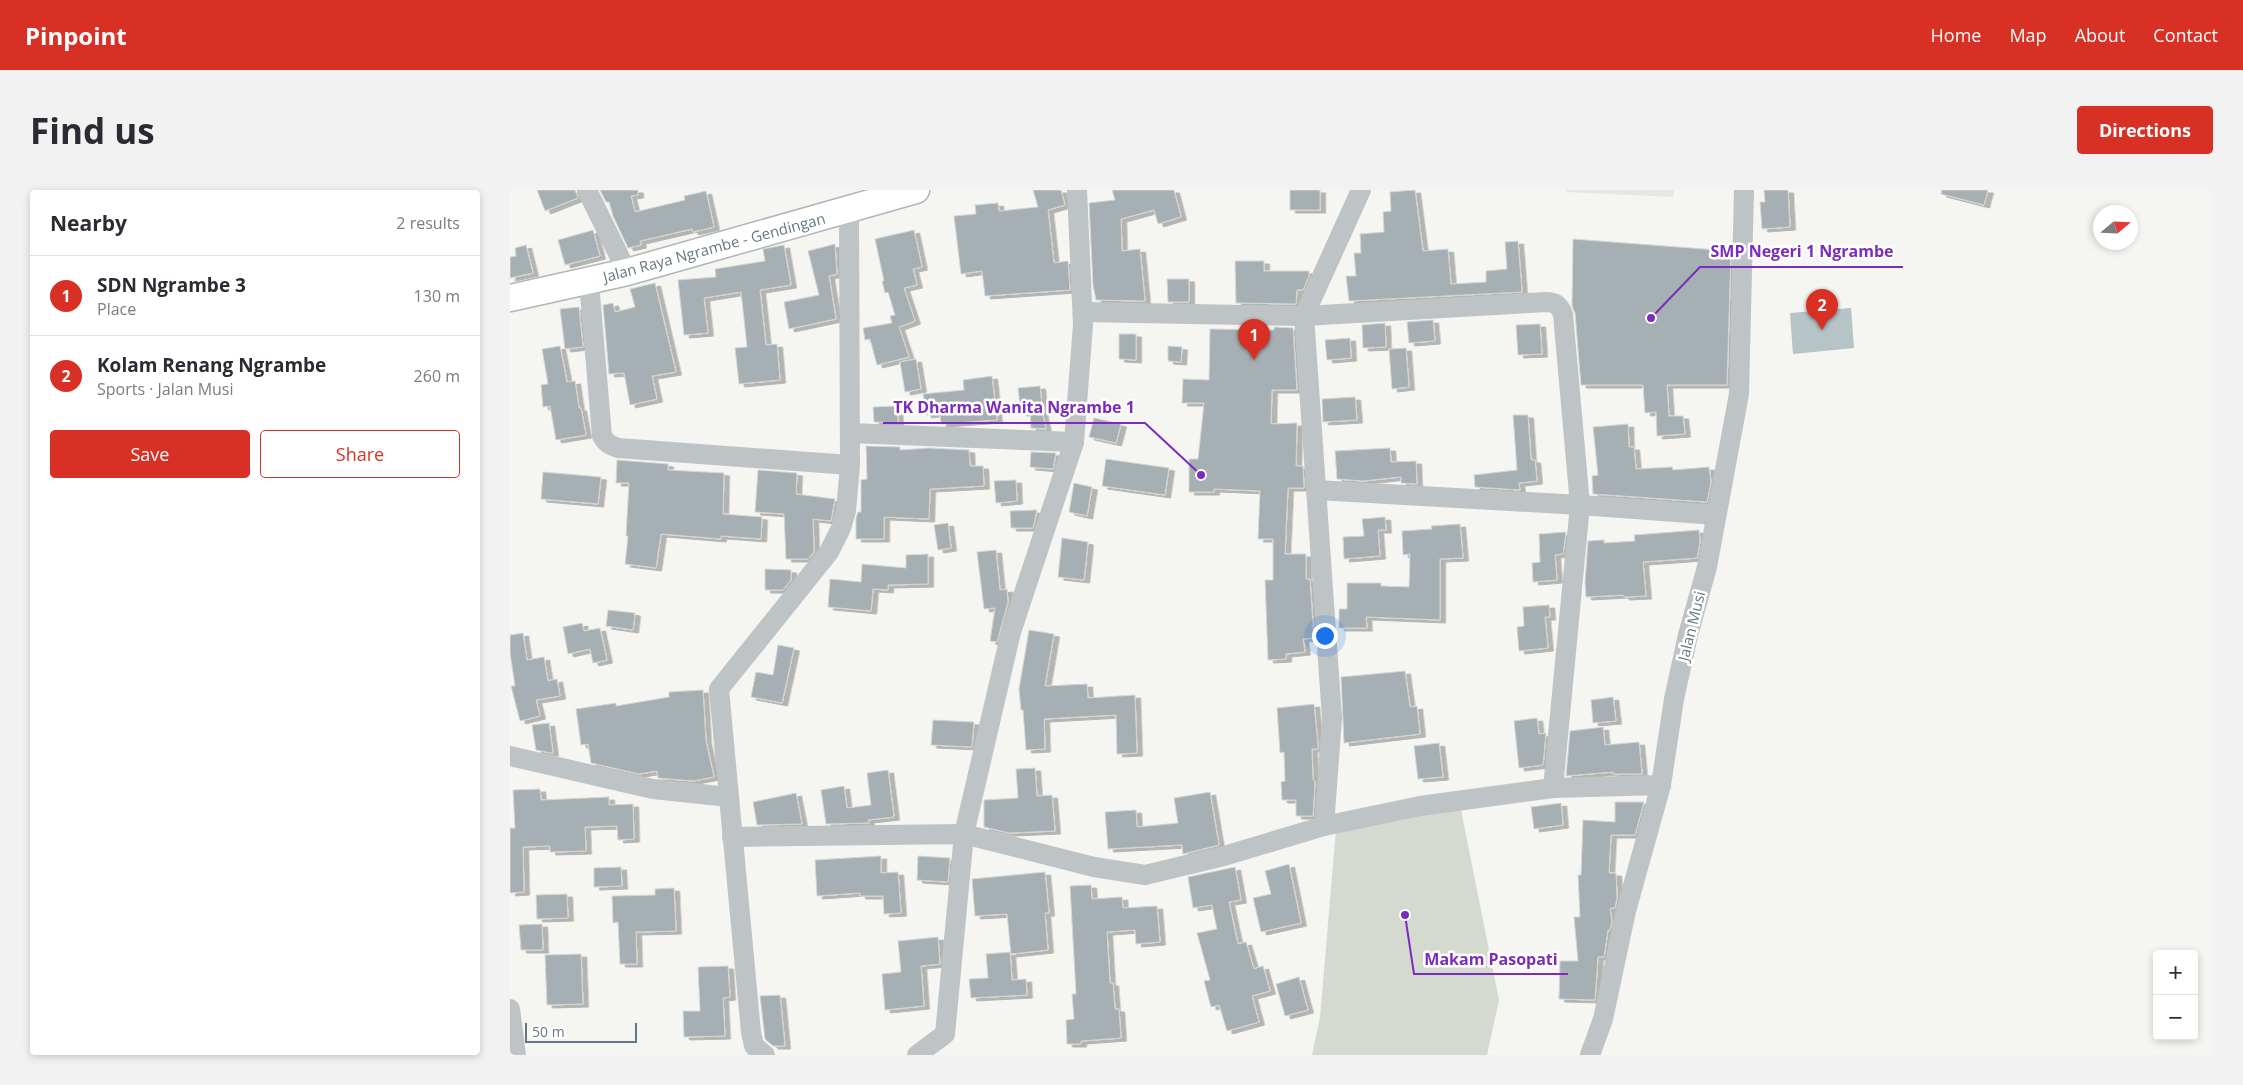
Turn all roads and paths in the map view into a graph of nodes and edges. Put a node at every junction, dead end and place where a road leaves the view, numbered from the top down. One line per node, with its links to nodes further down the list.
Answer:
1 (587, 190): 7 (street)
2 (916, 190): 6 (main road, Jalan Raya Ngrambe - Gendingan)
3 (1077, 190): 10 (street)
4 (1361, 190): 11 (street)
5 (1744, 190): 17 (street, Jalan Musi)
6 (849, 210): 7 (main road, Jalan Raya Ngrambe - Gendingan); 12 (street)
7 (627, 272): 8 (main road, Jalan Raya Ngrambe - Gendingan)
8 (589, 282): 9 (main road, Jalan Raya Ngrambe - Gendingan); 14 (street)
9 (510, 298)
10 (1083, 312): 11 (street); 13 (street)
11 (1304, 316): 15 (street); 16 (street)
12 (850, 433): 13 (street); 14 (street)
13 (1074, 442): 23 (street)
14 (850, 465): 21 (street)
15 (1317, 490): 16 (street); 22 (street)
16 (1580, 505): 17 (street); 20 (street)
17 (1716, 515): 19 (street, Jalan Musi)
18 (510, 756): 21 (street)
19 (1661, 785): 20 (street); 29 (street, Jalan Musi)
20 (1552, 788): 22 (street)
21 (729, 797): 24 (street)
22 (1324, 826): 23 (street)
23 (964, 834): 24 (street); 28 (street)
24 (732, 837): 27 (street)
25 (510, 1009): 26 (street)
26 (516, 1055)
27 (765, 1055)
28 (917, 1055)
29 (1590, 1055)

